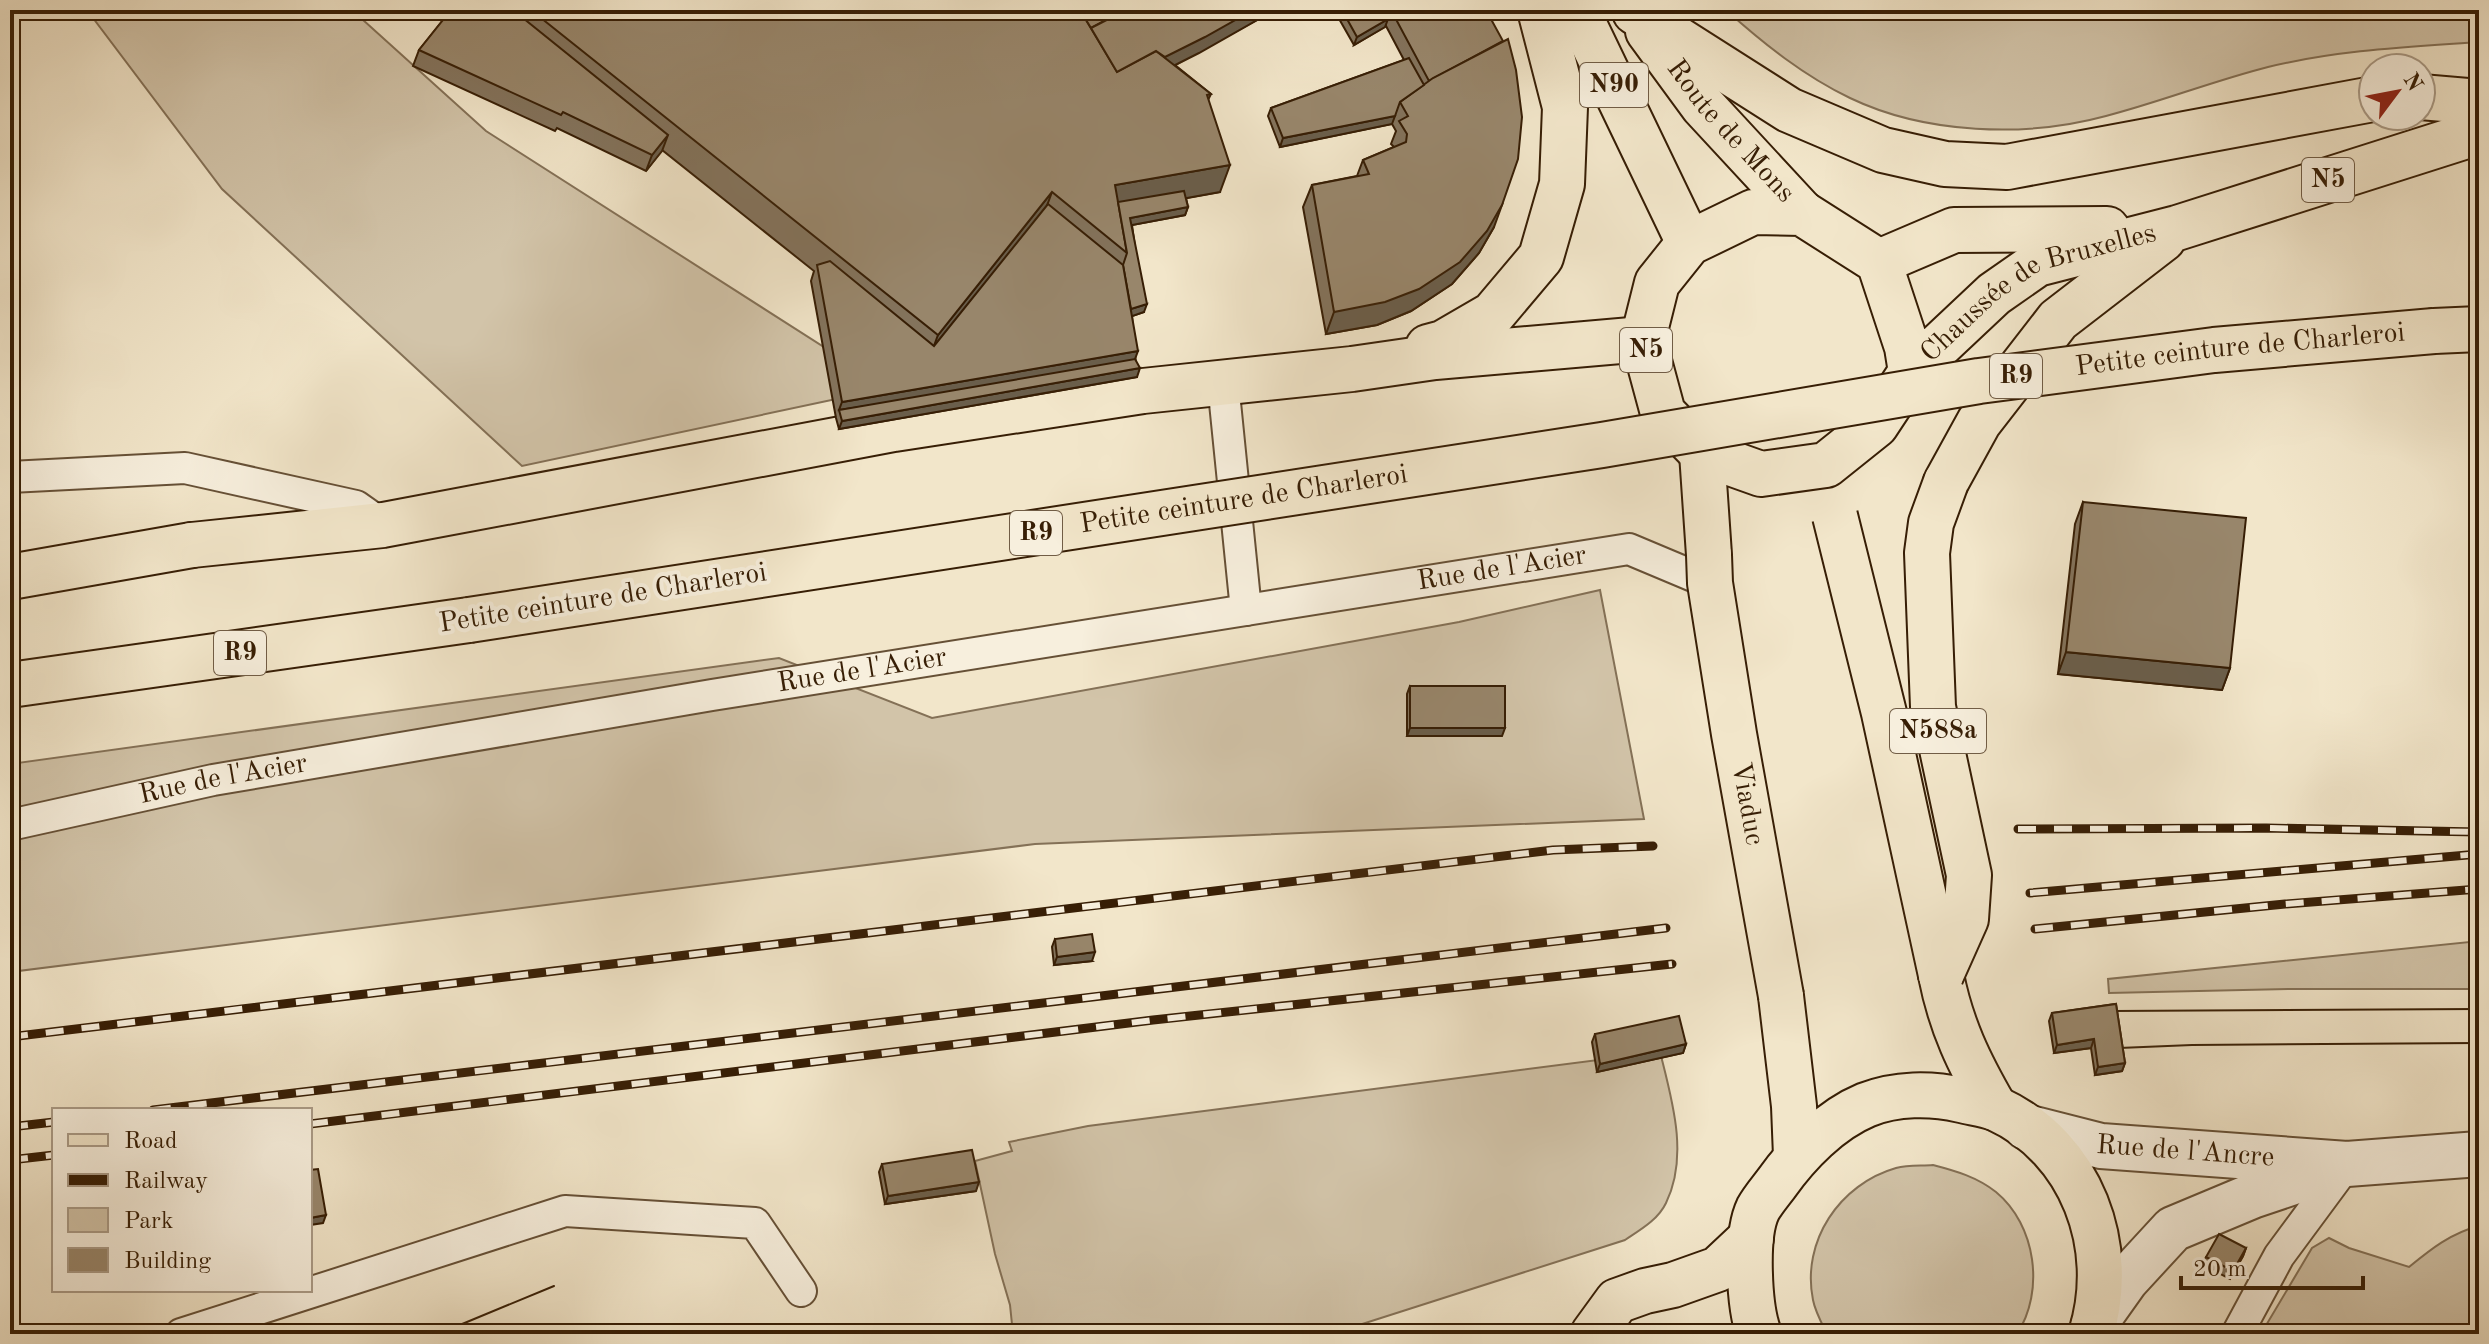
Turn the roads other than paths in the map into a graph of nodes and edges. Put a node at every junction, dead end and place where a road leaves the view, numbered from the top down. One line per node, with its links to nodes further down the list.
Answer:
1 (1540, 10): 14 (main road)
2 (1577, 10): 10 (main road, N90)
3 (1634, 11): 5 (main road); 8 (main road, Route de Mons / N90)
4 (2437, 98): 6 (main road)
5 (2357, 102)
6 (2479, 102)
7 (2479, 132): 9 (main road, Chaussée de Bruxelles / N5)
8 (1802, 213): 10 (main road, N5); 11 (main road)
9 (2177, 228): 11 (main road, Chaussée de Bruxelles / N5); 15 (main road, Chaussée de Bruxelles / N5); 26 (main road, Chaussée de Bruxelles / N588a, bridge)
10 (1689, 243): 13 (main road, N5)
11 (1879, 262): 15 (main road)
12 (2479, 329): 24 (main road, Petite ceinture de Charleroi / R9, bridge)
13 (1643, 339): 14 (main road); 17 (main road, N5)
14 (1352, 369): 16 (main road)
15 (1911, 372): 18 (main road, N5)
16 (1223, 383): 20 (main road); 23 (lane)
17 (1702, 453): 18 (main road, N5); 21 (main road, Viaduc)
18 (1826, 465): 26 (main road, N588a, bridge)
19 (10, 477): 20 (lane)
20 (383, 525): 22 (main road)
21 (1710, 569): 23 (lane, Rue de l'Acier); 29 (main road, Viaduc, bridge)
22 (10, 577)
23 (1246, 610): 25 (lane, Rue de l'Acier)
24 (10, 685)
25 (10, 825)
26 (1941, 975): 27 (main road, N588a)
27 (2011, 1117): 29 (main road, N588a); 30 (street, Rue de l'Ancre); 33 (main road, N588a)
28 (2479, 1154): 30 (street, Rue de l'Ancre)
29 (1796, 1156): 31 (main road, N588a)
30 (2347, 1164): 33 (street, Rue de l'Ancre); 37 (lane)
31 (1751, 1238): 35 (main road, N588a); 36 (main road, N588a)
32 (801, 1291): 34 (lane)
33 (2094, 1331)
34 (181, 1334)
35 (1593, 1334)
36 (1759, 1334)
37 (2237, 1334)

